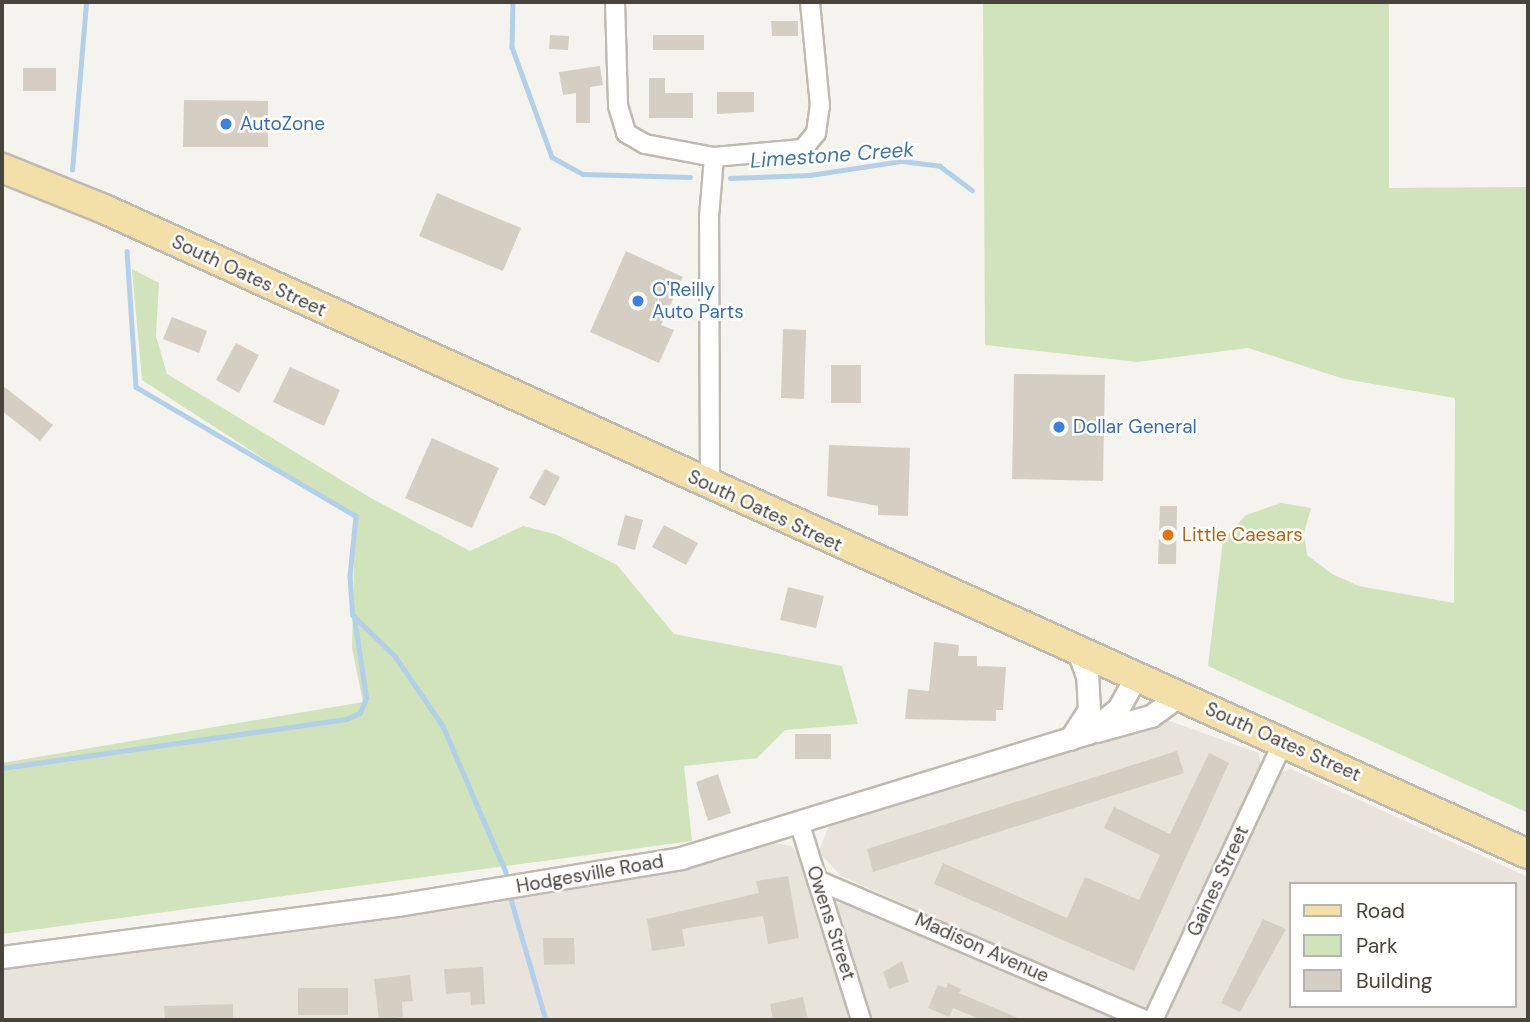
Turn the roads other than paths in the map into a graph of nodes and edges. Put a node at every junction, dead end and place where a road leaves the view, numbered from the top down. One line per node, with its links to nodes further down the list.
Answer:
1 (615, 2): 3 (street)
2 (810, 2): 3 (street)
3 (714, 157): 5 (street)
4 (2, 168): 5 (main road, South Oates Street)
5 (710, 486): 6 (main road, South Oates Street)
6 (1077, 649): 7 (main road, South Oates Street); 9 (street)
7 (1136, 676): 8 (main road, South Oates Street); 9 (street, Hodgesville Road)
8 (1180, 695): 9 (street); 10 (main road, South Oates Street)
9 (1079, 736): 11 (street, Hodgesville Road)
10 (1283, 742): 12 (main road, South Oates Street); 17 (street, Gaines Street)
11 (800, 825): 13 (street, Owens Street); 14 (street, Hodgesville Road)
12 (1528, 854)
13 (817, 880): 15 (street, Owens Street); 16 (street, Madison Avenue)
14 (2, 957)
15 (861, 1020)
16 (1146, 1020)
17 (1153, 1020)

